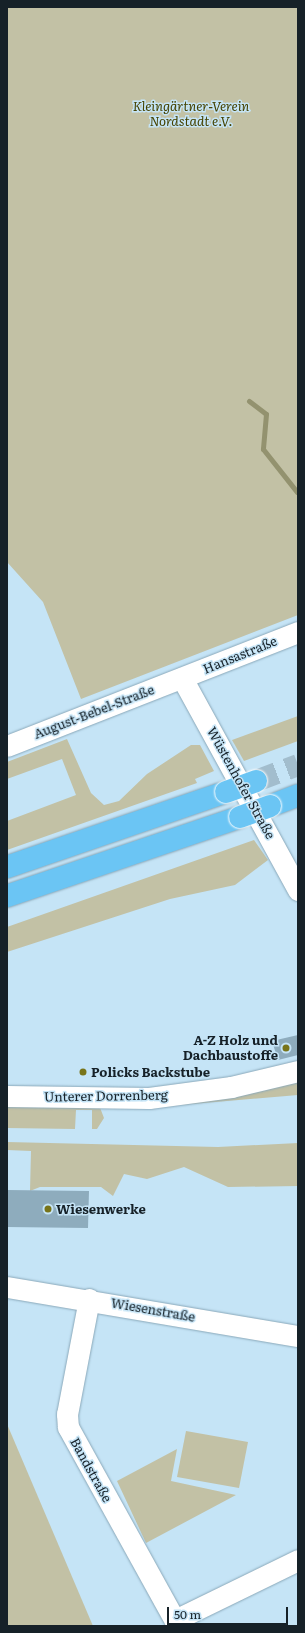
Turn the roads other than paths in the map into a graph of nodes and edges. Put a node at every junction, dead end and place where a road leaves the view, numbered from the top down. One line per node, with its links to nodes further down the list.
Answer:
1 (298, 632): 2 (street, Hansastraße)
2 (182, 678): 3 (street, August-Bebel-Straße); 7 (street, Wüstenhofer Straße)
3 (7, 746)
4 (256, 781): 6 (highway, bridge)
5 (298, 795): 8 (highway, bridge)
6 (7, 867)
7 (298, 890)
8 (7, 896)
9 (298, 1071): 10 (street, Unterer Dorrenberg)
10 (7, 1096)
11 (7, 1287): 12 (street, Wiesenstraße)
12 (89, 1299): 13 (street, Wiesenstraße); 15 (street, Bandstraße)
13 (298, 1336)
14 (298, 1560): 15 (street)
15 (177, 1623)

